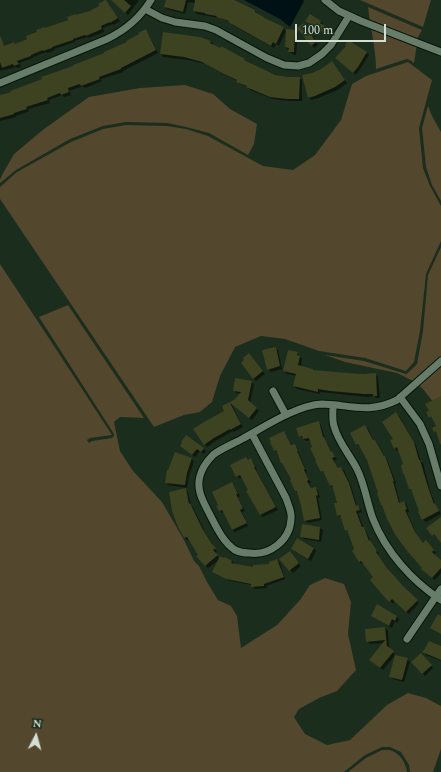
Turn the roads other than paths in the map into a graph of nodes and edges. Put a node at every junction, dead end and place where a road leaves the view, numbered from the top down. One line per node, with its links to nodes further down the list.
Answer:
1 (151, 0): 3 (street)
2 (325, 0): 4 (street)
3 (145, 8): 4 (street); 6 (street)
4 (349, 16): 5 (street)
5 (441, 52)
6 (0, 83)
7 (441, 361): 9 (street)
8 (273, 391): 11 (street)
9 (400, 397): 10 (street); 13 (street)
10 (333, 405): 11 (street); 15 (street)
11 (286, 415): 12 (street)
12 (252, 434): 12 (street)
13 (441, 486)
14 (441, 589): 15 (street)
15 (438, 599): 16 (street)
16 (407, 639)

